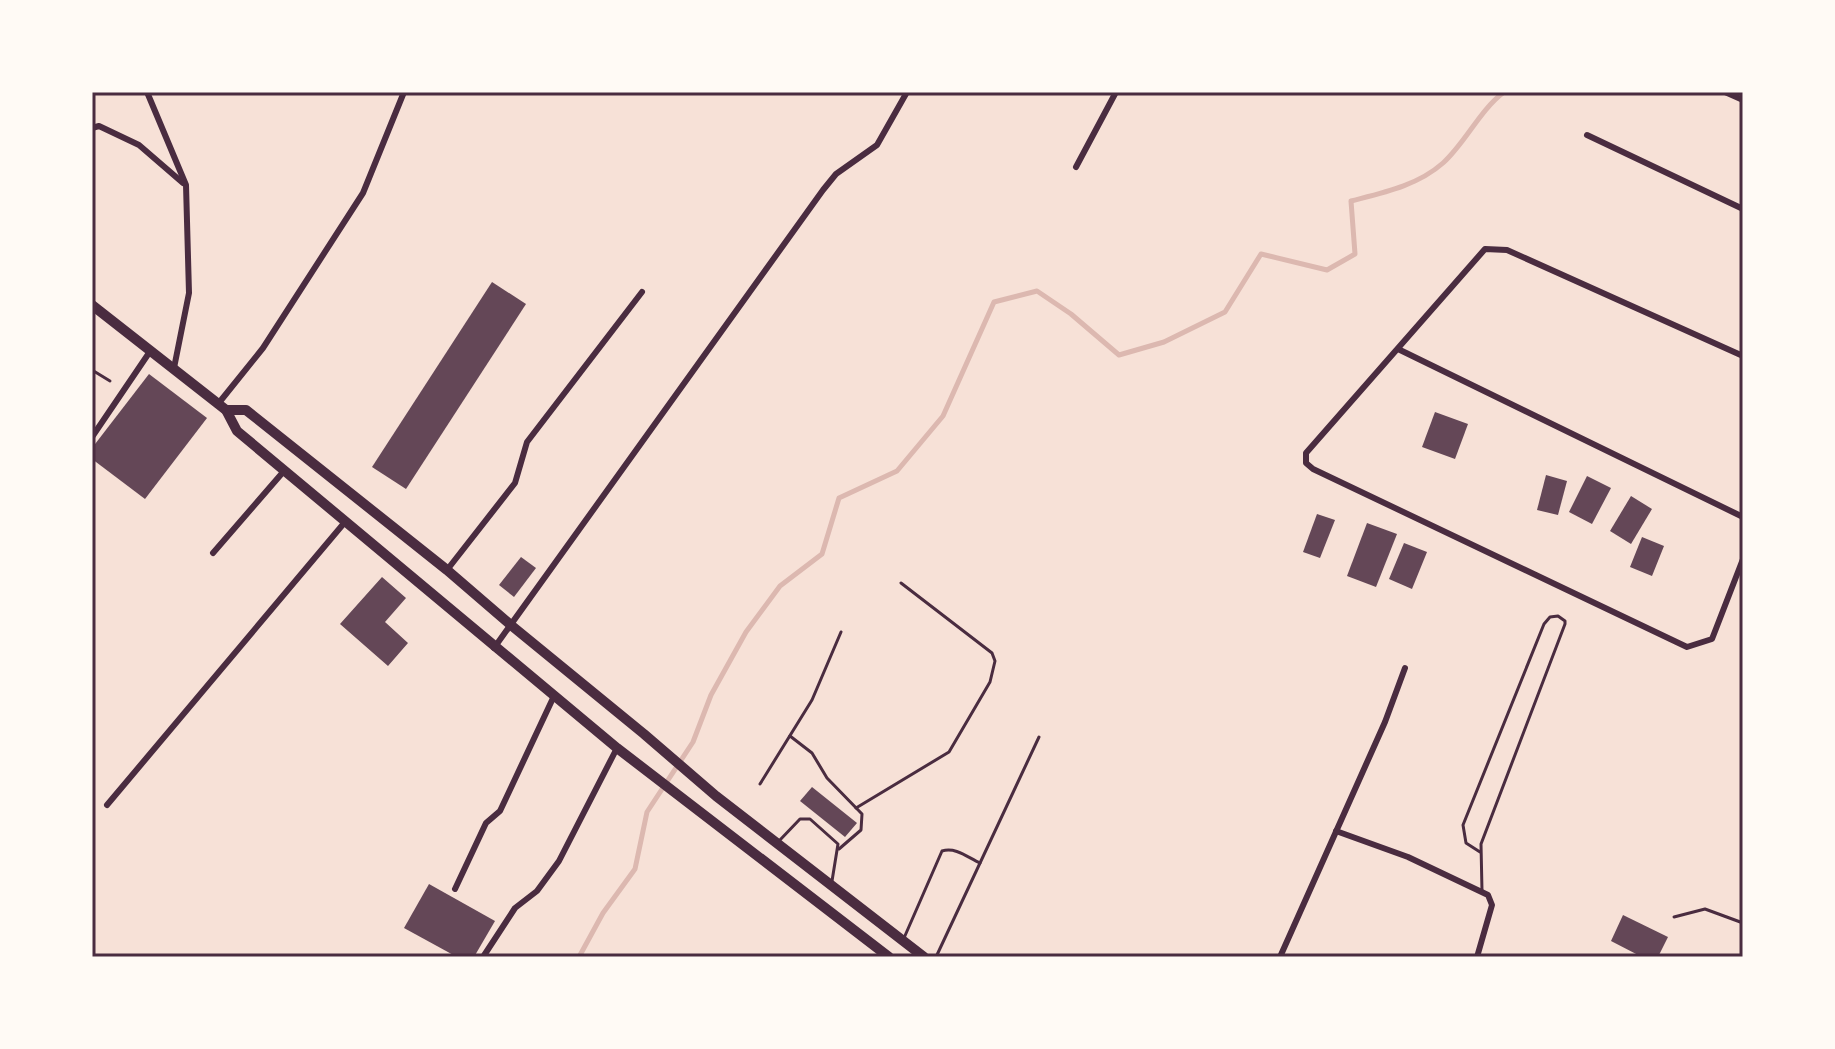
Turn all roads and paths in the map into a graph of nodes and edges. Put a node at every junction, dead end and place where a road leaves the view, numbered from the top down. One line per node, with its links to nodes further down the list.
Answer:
1 (147, 92): 10 (street)
2 (404, 92): 20 (street)
3 (907, 92): 29 (street)
4 (1116, 92): 9 (street)
5 (1725, 92): 6 (street)
6 (1742, 98)
7 (92, 128): 10 (street)
8 (1587, 135): 11 (street)
9 (1076, 167)
10 (186, 185): 17 (street)
11 (1743, 209)
12 (642, 292): 27 (street)
13 (92, 305): 15 (main road)
14 (1398, 349): 16 (street); 23 (street); 26 (street)
15 (151, 350): 17 (main road); 21 (street)
16 (1743, 356)
17 (174, 368): 20 (main road)
18 (92, 370): 19 (lane)
19 (110, 381)
20 (222, 407): 22 (main road); 27 (main road)
21 (92, 437)
22 (284, 471): 24 (main road); 25 (street)
23 (1743, 517)
24 (345, 522): 31 (main road); 38 (street)
25 (213, 553)
26 (1743, 559)
27 (447, 570): 29 (main road)
28 (901, 583): 39 (lane)
29 (512, 626): 31 (street); 41 (main road)
30 (841, 632): 34 (lane)
31 (494, 648): 33 (main road)
32 (1405, 668): 40 (street)
33 (554, 696): 36 (main road); 46 (street)
34 (790, 736): 37 (lane); 39 (lane)
35 (1039, 737): 44 (lane)
36 (617, 748): 51 (street); 52 (main road)
37 (760, 784)
38 (107, 805)
39 (856, 808): 42 (lane)
40 (1336, 831): 47 (street); 55 (street)
41 (777, 843): 42 (lane); 45 (main road)
42 (839, 849): 45 (lane)
43 (1480, 852): 43 (lane); 47 (lane)
44 (980, 863): 50 (lane); 54 (lane)
45 (831, 885): 50 (main road)
46 (455, 889)
47 (1482, 892): 56 (street)
48 (1674, 917): 49 (lane)
49 (1743, 923)
50 (903, 939): 53 (main road)
51 (483, 957)
52 (889, 957)
53 (924, 957)
54 (936, 957)
55 (1280, 957)
56 (1477, 957)

